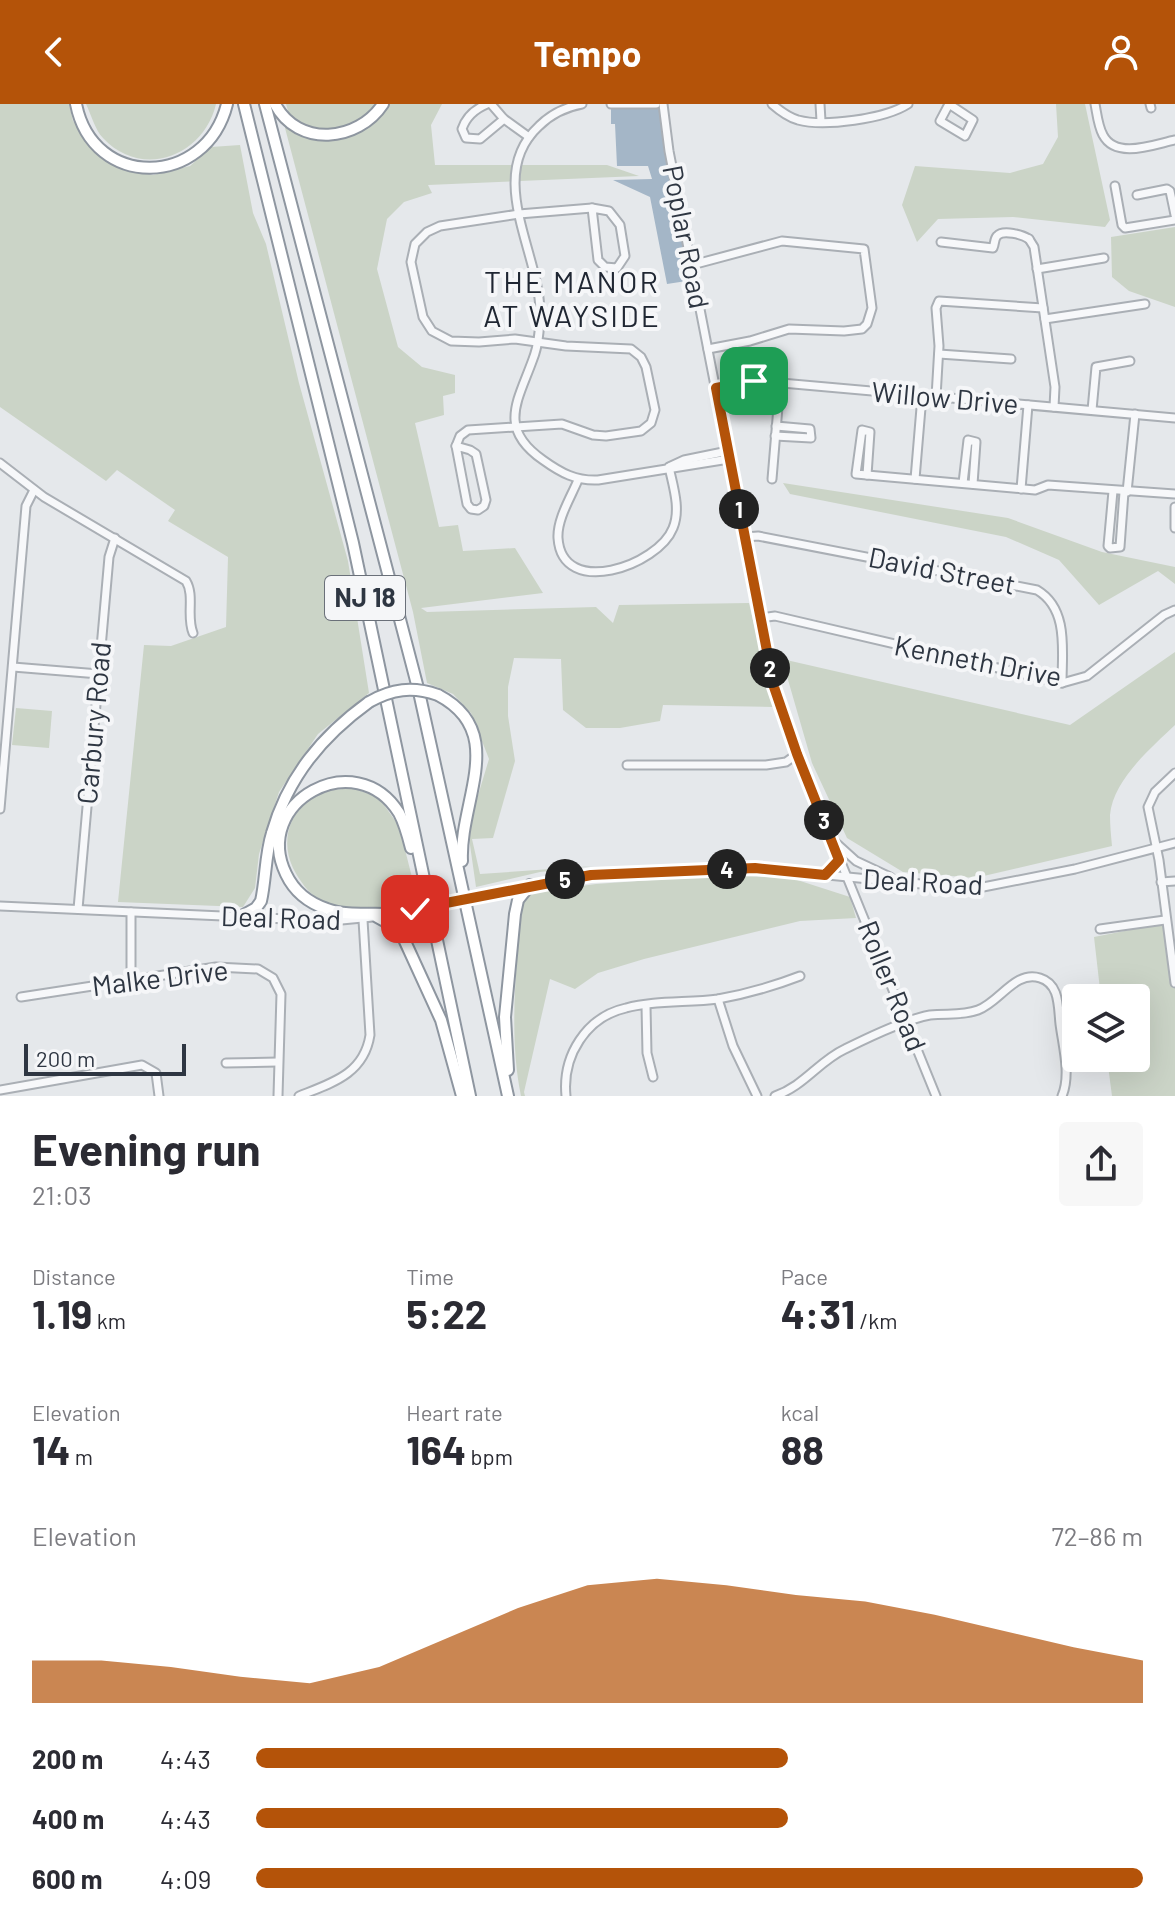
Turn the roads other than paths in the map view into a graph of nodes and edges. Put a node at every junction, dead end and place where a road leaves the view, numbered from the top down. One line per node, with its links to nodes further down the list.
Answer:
1 (76, 104): 2 (highway)
2 (227, 104)
3 (244, 104): 93 (highway, NJ 18)
4 (265, 104): 90 (highway, NJ 18)
5 (275, 104): 6 (highway)
6 (383, 104)
7 (489, 104): 17 (street); 17 (street)
8 (582, 104): 19 (street)
9 (611, 104): 10 (street)
10 (656, 104)
11 (663, 104): 30 (street, Poplar Road)
12 (772, 104): 18 (street)
13 (820, 104): 18 (street)
14 (908, 104): 18 (street)
15 (949, 104): 15 (street)
16 (1095, 104): 20 (street)
17 (504, 119): 19 (street)
18 (821, 121)
19 (529, 137): 24 (street)
20 (1175, 140)
21 (1115, 186): 25 (street)
22 (1137, 195): 25 (street)
23 (592, 208): 23 (street); 24 (street)
24 (519, 214): 35 (street); 35 (street)
25 (1175, 217)
26 (1036, 231): 27 (street)
27 (1029, 239): 28 (street); 31 (street)
28 (941, 242)
29 (1104, 258): 31 (street)
30 (692, 265): 36 (street, Poplar Road); 36 (street)
31 (1037, 269): 33 (street)
32 (1145, 304): 34 (street)
33 (1043, 308): 34 (street); 37 (street)
34 (1045, 319): 45 (street)
35 (537, 341): 49 (street); 49 (street)
36 (708, 349): 41 (street, Poplar Road)
37 (939, 354): 38 (street); 43 (street)
38 (1011, 359)
39 (1130, 361): 46 (street)
40 (780, 383): 41 (street, Willow Drive); 42 (street, Willow Drive); 50 (street)
41 (716, 388): 53 (street, Poplar Road)
42 (922, 396): 43 (street, Willow Drive); 58 (street)
43 (936, 397): 44 (street, Willow Drive)
44 (1028, 405): 45 (street, Willow Drive); 62 (street)
45 (1054, 407): 46 (street, Willow Drive)
46 (1092, 410): 47 (street, Willow Drive)
47 (1135, 414): 48 (street, Willow Drive); 65 (street)
48 (1175, 418)
49 (516, 426): 52 (street); 59 (street)
50 (776, 426): 51 (street); 51 (street)
51 (775, 436): 57 (street)
52 (456, 446): 52 (street)
53 (728, 455): 55 (street); 69 (street, Poplar Road)
54 (0, 463): 63 (street)
55 (669, 467): 59 (street); 59 (street)
56 (867, 475): 56 (street); 58 (street)
57 (772, 479)
58 (915, 479): 60 (street)
59 (578, 480)
60 (963, 483): 61 (street); 61 (street)
61 (973, 484): 62 (street)
62 (1021, 489): 64 (street)
63 (34, 490): 70 (street); 74 (street)
64 (1113, 491): 65 (street); 65 (street)
65 (1126, 492): 66 (street)
66 (1175, 494)
67 (1175, 507): 68 (street)
68 (1175, 528)
69 (745, 537): 72 (street, Poplar Road); 76 (street, David Street)
70 (115, 538): 73 (street); 75 (street, Carbury Road)
71 (1175, 610): 76 (street, Kenneth Drive)
72 (760, 618): 76 (street, Kenneth Drive); 78 (street, Poplar Road)
73 (193, 633)
74 (13, 667): 75 (street); 77 (street)
75 (99, 674): 95 (street, Carbury Road)
76 (1062, 683)
77 (3, 741): 81 (street)
78 (797, 754): 79 (street); 82 (street, Poplar Road)
79 (627, 765)
80 (1175, 773): 84 (street)
81 (0, 809)
82 (833, 840): 85 (street, Poplar Road); 91 (street)
83 (1175, 843): 84 (street, Deal Road)
84 (1156, 848): 89 (street); 91 (street, Deal Road)
85 (839, 860): 86 (street); 87 (street, Poplar Road)
86 (825, 875): 87 (street, Deal Road); 92 (street, Deal Road)
87 (846, 877): 91 (street, Deal Road); 109 (street, Roller Road)
88 (1175, 881): 89 (street)
89 (1161, 882): 100 (street)
90 (463, 883): 98 (highway, bridge); 119 (highway, NJ 18)
91 (896, 883)
92 (530, 885): 97 (street, Deal Road, bridge); 119 (highway)
93 (425, 892): 97 (highway); 118 (highway, NJ 18)
94 (0, 906): 95 (street, Deal Road)
95 (78, 909): 96 (street, Deal Road)
96 (131, 912): 98 (street, Deal Road); 104 (street)
97 (383, 915): 99 (street, Deal Road); 117 (highway)
98 (240, 917): 99 (street, Deal Road)
99 (363, 920): 116 (street)
100 (1165, 920): 101 (street); 102 (street)
101 (1100, 929)
102 (1171, 940): 105 (street)
103 (800, 976): 107 (street)
104 (131, 979): 106 (street, Malke Drive); 110 (street, Malke Drive)
105 (1175, 983)
106 (21, 997)
107 (718, 999): 108 (street); 121 (street)
108 (646, 1006): 112 (street); 120 (street)
109 (907, 1024): 122 (street); 123 (street, Roller Road); 124 (street)
110 (278, 1062): 111 (street); 115 (street, Malke Drive)
111 (226, 1063)
112 (653, 1077)
113 (0, 1090): 114 (street)
114 (159, 1096)
115 (278, 1096)
116 (299, 1096)
117 (462, 1096)
118 (470, 1096)
119 (508, 1096)
120 (566, 1096)
121 (757, 1096)
122 (775, 1096)
123 (936, 1096)
124 (1062, 1096)

